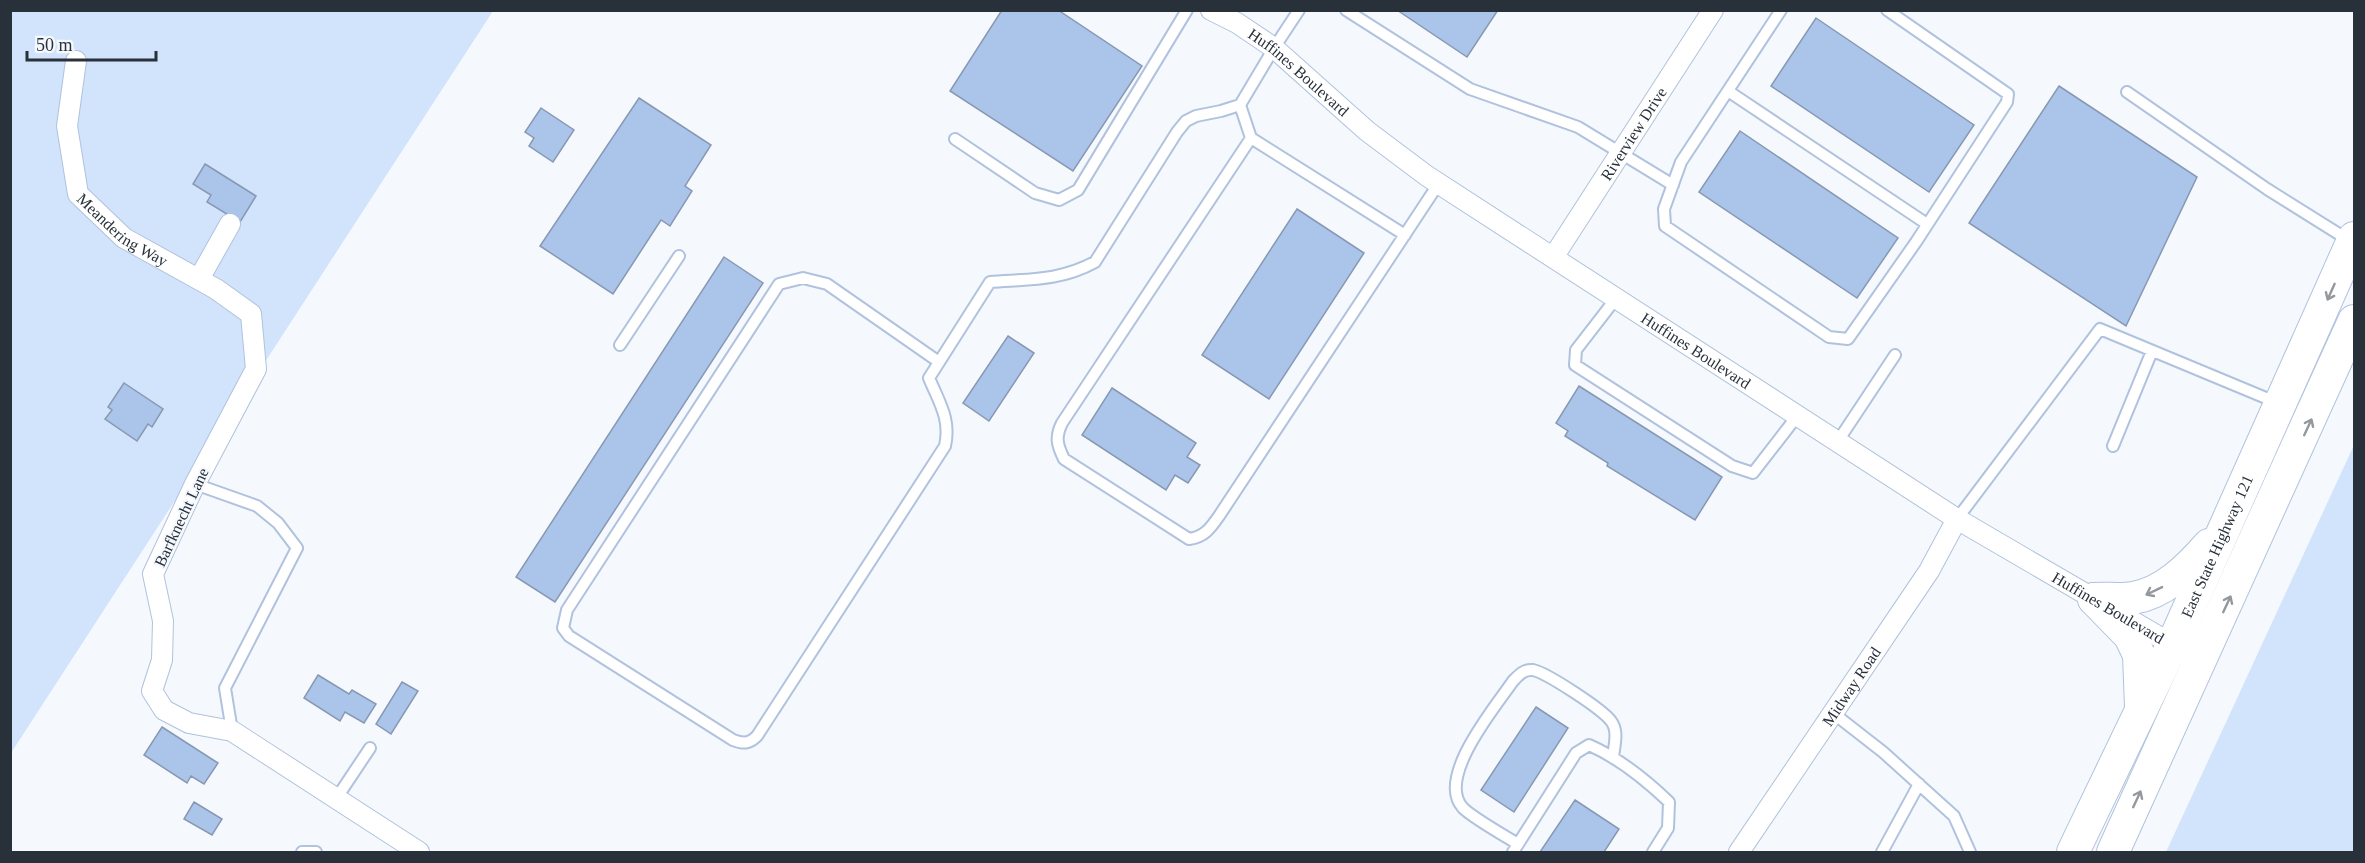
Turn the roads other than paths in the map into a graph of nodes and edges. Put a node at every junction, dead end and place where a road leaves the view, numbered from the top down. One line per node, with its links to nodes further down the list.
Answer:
1 (1187, 10): 14 (lane)
2 (1211, 10): 8 (street, Huffines Boulevard)
3 (1299, 10): 8 (lane)
4 (1346, 10): 15 (lane)
5 (1713, 10): 15 (street, Riverview Drive)
6 (1781, 10): 10 (lane)
7 (1887, 10): 19 (lane)
8 (1274, 48): 12 (lane); 16 (street, Huffines Boulevard)
9 (76, 61): 24 (street, Meandering Way)
10 (1728, 92): 17 (lane); 19 (lane)
11 (2127, 92): 21 (lane)
12 (1240, 105): 13 (lane); 30 (lane)
13 (1251, 138): 20 (lane); 20 (lane)
14 (955, 139)
15 (1621, 153): 17 (lane); 23 (street, Riverview Drive)
16 (1439, 183): 20 (lane); 23 (street, Huffines Boulevard)
17 (1673, 185): 19 (lane)
18 (230, 224): 24 (street)
19 (1928, 224)
20 (1405, 235)
21 (2353, 241): 31 (main road, East State Highway 121, one-way to 31)
22 (680, 256): 27 (lane)
23 (1554, 256): 25 (street, Huffines Boulevard)
24 (199, 279): 35 (street, Barfknecht Lane)
25 (1617, 297): 32 (street, Huffines Boulevard); 32 (lane)
26 (2355, 321): 40 (main road, East State Highway 121, one-way to 26)
27 (620, 345)
28 (2152, 351): 31 (lane); 34 (lane); 36 (lane)
29 (1895, 356): 33 (lane)
30 (939, 362): 30 (lane)
31 (2282, 405): 37 (main road, East State Highway 121)
32 (1798, 415): 33 (street, Huffines Boulevard)
33 (1838, 441): 36 (street, Huffines Boulevard)
34 (2113, 446)
35 (195, 484): 43 (street, Barfknecht Lane); 43 (lane)
36 (1957, 519): 38 (street, Huffines Boulevard); 42 (street, Midway Road)
37 (2228, 524): 38 (main road, one-way to 38); 39 (main road, East State Highway 121)
38 (2094, 599): 39 (street, Huffines Boulevard); 41 (main road)
39 (2172, 646): 40 (street, Huffines Boulevard); 41 (main road, East State Highway 121)
40 (2202, 657): 57 (main road, East State Highway 121, one-way to 40)
41 (2142, 710): 56 (main road, East State Highway 121)
42 (1833, 713): 46 (lane); 53 (street, Midway Road)
43 (232, 731): 47 (street, Barfknecht Lane)
44 (370, 748): 47 (lane)
45 (1613, 758): 48 (lane); 48 (lane); 52 (lane)
46 (1919, 784): 54 (lane); 55 (lane)
47 (336, 799): 51 (street, Barfknecht Lane)
48 (1516, 848)
49 (302, 852): 50 (lane)
50 (316, 852)
51 (418, 852)
52 (1653, 852)
53 (1739, 852)
54 (1882, 852)
55 (1970, 852)
56 (2073, 852)
57 (2113, 852)

